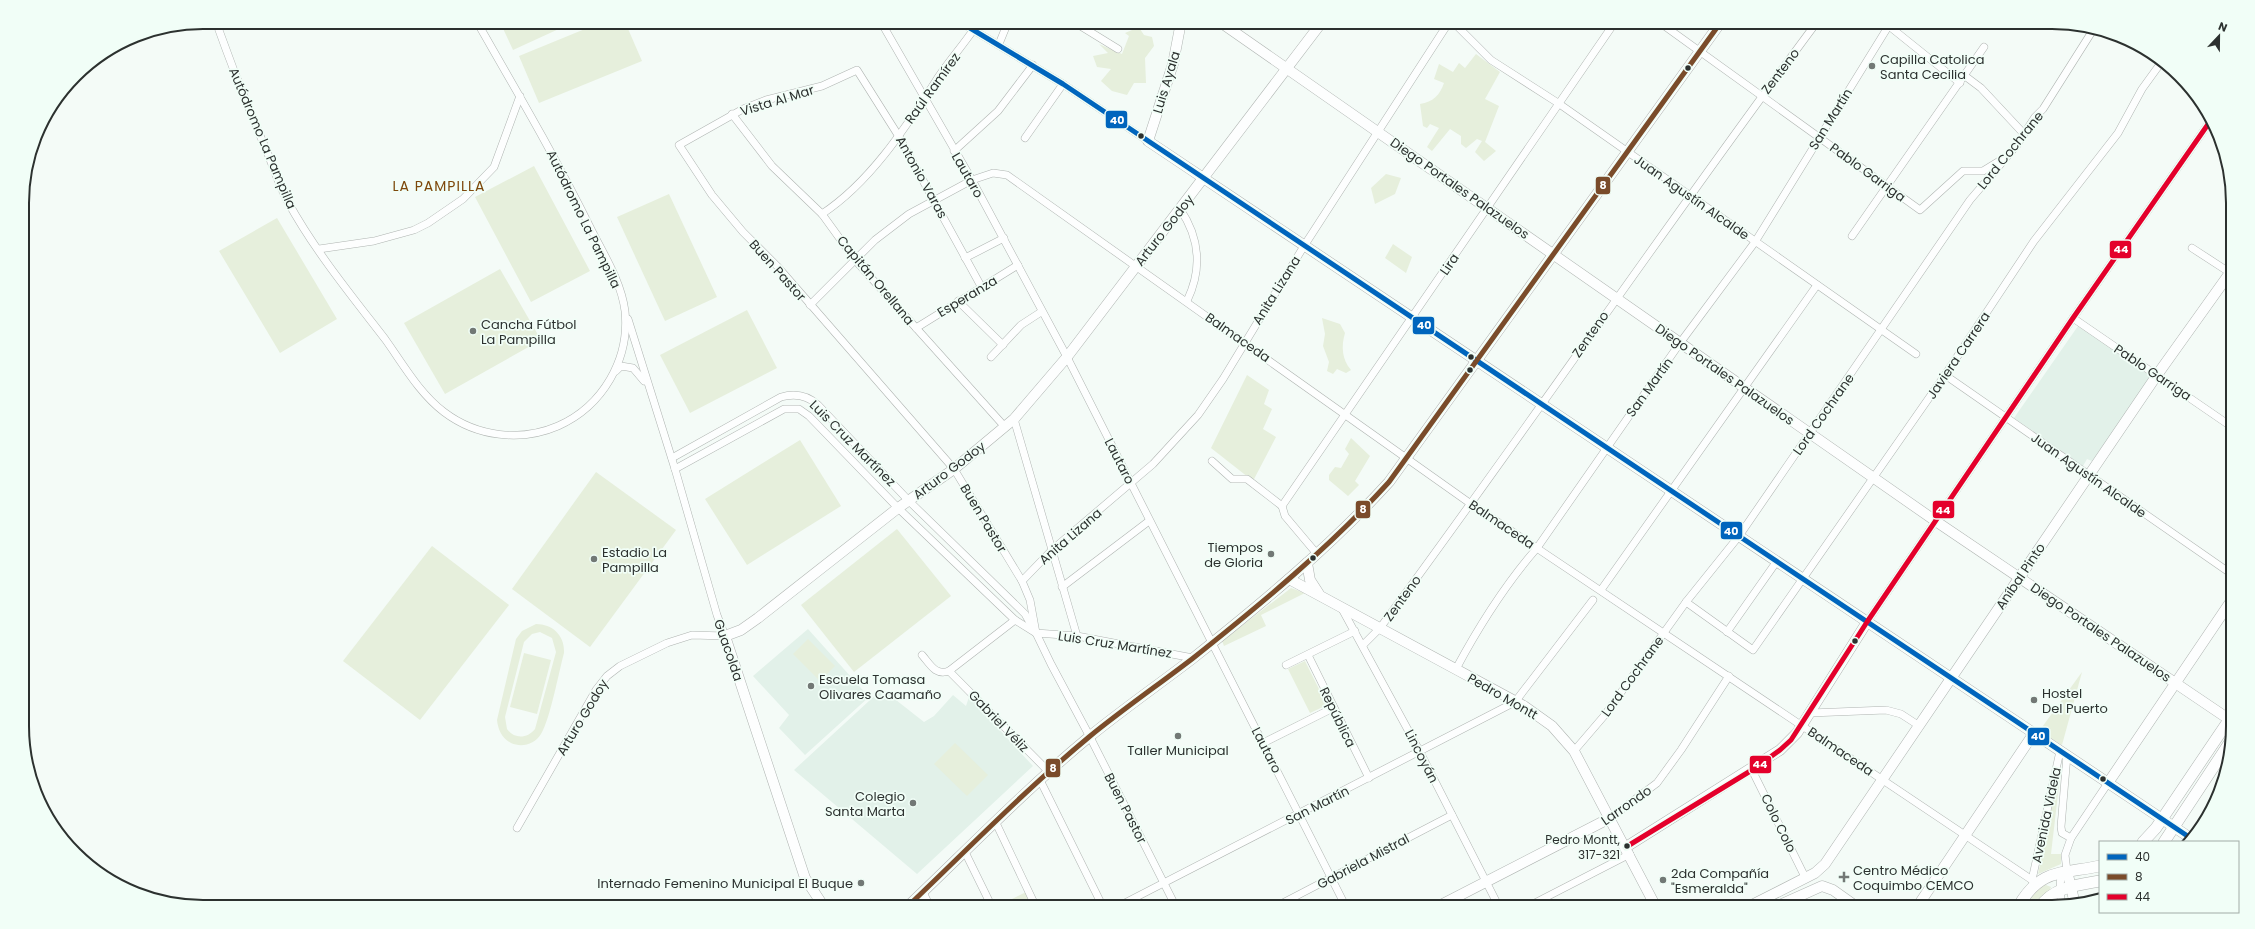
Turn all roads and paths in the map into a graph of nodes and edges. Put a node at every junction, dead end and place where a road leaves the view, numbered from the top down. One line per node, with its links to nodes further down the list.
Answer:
1 (218, 29): 59 (street, Autódromo La Pampilla)
2 (481, 29): 31 (street, Autódromo La Pampilla)
3 (885, 29): 32 (street, Lautaro)
4 (1005, 29): 19 (street)
5 (1086, 29): 21 (street)
6 (1180, 29): 41 (street, Luis Ayala)
7 (1230, 29): 25 (street, Diego Portales Palazuelos)
8 (1317, 29): 25 (street, Arturo Godoy)
9 (1444, 29): 36 (street, Anita Lizana)
10 (1460, 29): 33 (street, Juan Agustín Alcalde)
11 (1610, 29): 33 (street, Lira)
12 (1669, 29): 22 (street, Pablo Garriga)
13 (1716, 29): 22 (street)
14 (1812, 29): 30 (street, Zenteno)
15 (1883, 29): 39 (street, San Martín)
16 (1894, 29): 28 (street)
17 (974, 30): 19 (street); 32 (street, Raúl Ramírez)
18 (2091, 33): 37 (street, Lord Cochrane)
19 (999, 44): 23 (street)
20 (1984, 47): 27 (street)
21 (1118, 49)
22 (1700, 52): 30 (street, Pablo Garriga); 44 (street)
23 (1033, 64): 29 (street); 43 (street)
24 (2159, 66): 87 (street, Javiera Carrera)
25 (1288, 68): 36 (street, Diego Portales Palazuelos); 46 (street, Arturo Godoy)
26 (857, 70): 34 (street, Vista Al Mar); 38 (street, Antonio Varas)
27 (1965, 76): 28 (street); 37 (street)
28 (1960, 83): 48 (street)
29 (1063, 84): 40 (street); 41 (street)
30 (1762, 95): 39 (street, Pablo Garriga); 49 (street, Zenteno)
31 (520, 96): 59 (street); 73 (street, Autódromo La Pampilla)
32 (925, 99): 38 (street, Raúl Ramírez); 43 (street, Lautaro)
33 (1558, 103): 44 (street, Juan Agustín Alcalde); 51 (street, Lira)
34 (732, 114): 42 (street, Vista Al Mar); 53 (street, Capitán Orellana)
35 (2208, 125): 76 (street)
36 (1378, 131): 51 (street, Diego Portales Palazuelos); 57 (street, Anita Lizana)
37 (2024, 134): 45 (street, Lord Cochrane)
38 (898, 135): 50 (street, Antonio Varas); 53 (street, Raúl Ramírez)
39 (1819, 136): 48 (street, Pablo Garriga); 56 (street, San Martín)
40 (1025, 138)
41 (1148, 141): 46 (street)
42 (679, 145): 72 (street, Buen Pastor)
43 (954, 151): 47 (street, Lautaro)
44 (1628, 152): 49 (street, Juan Agustín Alcalde); 60 (street)
45 (2007, 157): 48 (street, Pablo Garriga); 78 (street, Lord Cochrane)
46 (1203, 179): 52 (street, Arturo Godoy); 57 (street)
47 (972, 180): 50 (street, Balmaceda); 55 (street, Lautaro); 64 (street, Balmaceda)
48 (1886, 185): 54 (street)
49 (1689, 195): 56 (street, Juan Agustín Alcalde); 69 (street, Zenteno)
50 (935, 199): 61 (street, Antonio Varas); 62 (street, Balmaceda)
51 (1487, 208): 60 (street, Diego Portales Palazuelos); 75 (street, Lira)
52 (1180, 209): 64 (street, Arturo Godoy); 71 (street)
53 (822, 214): 62 (street, Capitán Orellana)
54 (1852, 236)
55 (1004, 238): 61 (street); 63 (street, Lautaro)
56 (1755, 242): 67 (street, Juan Agustín Alcalde); 80 (street, San Martín)
57 (1304, 246): 75 (street); 79 (street, Anita Lizana)
58 (2192, 248): 65 (street)
59 (319, 249): 86 (street, Autódromo La Pampilla)
60 (1553, 254): 69 (street, Diego Portales Palazuelos); 85 (street)
61 (965, 258): 68 (street, Antonio Varas)
62 (856, 261): 72 (street, Balmaceda); 77 (street, Capitán Orellana)
63 (1018, 265): 68 (street, Esperanza); 74 (street, Lautaro)
64 (1136, 266): 71 (street, Balmaceda); 84 (street, Arturo Godoy)
65 (2226, 269)
66 (2226, 279): 88 (street, Aníbal Pinto)
67 (1817, 285): 78 (street, Juan Agustín Alcalde); 90 (street)
68 (982, 288): 70 (street, Esperanza)
69 (1615, 298): 80 (street, Diego Portales Palazuelos); 91 (street, Zenteno)
70 (958, 301): 77 (street, Esperanza); 81 (street)
71 (1186, 301): 79 (street, Balmaceda)
72 (810, 305): 103 (street, Buen Pastor)
73 (624, 310): 86 (street, Autódromo La Pampilla); 89 (street, Guacolda)
74 (1041, 312): 81 (street); 84 (street, Lautaro)
75 (1412, 318): 85 (street); 92 (street, Lira)
76 (2074, 318): 88 (street, Pablo Garriga); 93 (street)
77 (916, 328): 96 (street, Capitán Orellana)
78 (1882, 330): 82 (street, Juan Agustín Alcalde); 97 (street, Lord Cochrane)
79 (1244, 342): 92 (street, Balmaceda); 106 (street, Anita Lizana)
80 (1680, 343): 90 (street, Diego Portales Palazuelos); 98 (street, San Martín)
81 (1003, 345): 83 (street)
82 (1916, 354)
83 (990, 357)
84 (1067, 357): 94 (street, Arturo Godoy); 106 (street, Lautaro)
85 (1476, 361): 91 (street); 100 (street)
86 (614, 372): 89 (street, Guacolda)
87 (1945, 375): 93 (street, Juan Agustín Alcalde); 105 (street, Javiera Carrera)
88 (2158, 375): 95 (street, Pablo Garriga); 104 (street, Aníbal Pinto)
89 (649, 388): 99 (street, Guacolda)
90 (1745, 388): 97 (street, Diego Portales Palazuelos); 107 (street)
91 (1541, 404): 98 (street); 109 (street, Zenteno)
92 (1345, 414): 100 (street, Balmaceda); 110 (street, Lira)
93 (2006, 417): 104 (street, Juan Agustín Alcalde); 113 (street)
94 (1014, 419): 96 (street, Arturo Godoy); 116 (street)
95 (2226, 423)
96 (1005, 427): 103 (street, Arturo Godoy)
97 (1809, 432): 105 (street, Diego Portales Palazuelos); 114 (street, Lord Cochrane)
98 (1606, 448): 107 (street); 115 (street, San Martín)
99 (672, 458): 102 (street, Guacolda); 108 (street, Luis Cruz Martínez)
100 (1407, 458): 109 (street, Balmaceda); 117 (street)
101 (1212, 461): 110 (street)
102 (676, 469): 111 (street, Luis Cruz Martínez); 139 (street, Guacolda)
103 (954, 469): 108 (street, Arturo Godoy); 124 (street, Buen Pastor)
104 (2089, 475): 120 (street, Juan Agustín Alcalde); 121 (street, Aníbal Pinto)
105 (1874, 478): 113 (street, Diego Portales Palazuelos); 123 (street, Javiera Carrera)
106 (1131, 484): 112 (street, Lautaro); 116 (street, Anita Lizana)
107 (1671, 491): 114 (street); 126 (street)
108 (909, 501): 111 (street, Arturo Godoy); 138 (street, Luis Cruz Martínez)
109 (1471, 504): 115 (street, Balmaceda); 134 (street, Zenteno)
110 (1282, 506): 117 (street)
111 (898, 508): 132 (street, Luis Cruz Martínez); 139 (street, Arturo Godoy)
112 (1149, 521): 125 (street); 141 (street, Lautaro)
113 (1937, 522): 121 (street, Diego Portales Palazuelos); 133 (street)
114 (1739, 536): 118 (street); 129 (street, Lord Cochrane)
115 (1537, 548): 126 (street, Balmaceda); 147 (street, San Martín)
116 (1052, 550): 124 (street, Anita Lizana); 125 (street)
117 (1317, 554): 119 (street)
118 (1777, 561): 123 (street); 137 (street)
119 (1307, 563): 122 (street); 127 (street)
120 (2226, 570)
121 (2020, 577): 150 (street, Aníbal Pinto); 151 (street, Diego Portales Palazuelos)
122 (1289, 579): 127 (street, Pedro Montt); 141 (street)
123 (1803, 579): 133 (street); 137 (street, Javiera Carrera)
124 (1022, 581): 138 (street, Buen Pastor)
125 (1062, 587): 140 (street)
126 (1601, 590): 136 (street, Balmaceda)
127 (1320, 596): 130 (street, Pedro Montt)
128 (1593, 600): 152 (street)
129 (1686, 602): 136 (street, Lord Cochrane); 137 (street)
130 (1341, 607): 134 (street, Pedro Montt); 135 (street, Lincoyán)
131 (2226, 608): 151 (street)
132 (1015, 620): 138 (street, Luis Cruz Martínez); 148 (street)
133 (1867, 622): 150 (street); 154 (street)
134 (1380, 628): 142 (street, Zenteno); 147 (street, Pedro Montt)
135 (1355, 632): 142 (street, Lincoyán); 144 (street)
136 (1664, 632): 149 (street, Balmaceda); 163 (street, Lord Cochrane)
137 (1727, 632)
138 (1036, 633): 140 (street, Luis Cruz Martínez); 160 (street, Buen Pastor)
139 (725, 636): 178 (street, Arturo Godoy); 197 (street, Guacolda)
140 (1076, 636): 145 (street, Luis Cruz Martínez)
141 (1212, 642): 145 (street); 161 (street, Lautaro)
142 (1363, 645): 164 (street, Lincoyán)
143 (922, 655): 148 (street)
144 (1308, 655): 146 (street); 153 (street, República)
145 (1193, 658): 160 (street)
146 (1286, 666)
147 (1456, 669): 152 (street, Pedro Montt)
148 (949, 671): 167 (street, Gabriel Véliz)
149 (1729, 676): 156 (street, Balmaceda); 174 (street, Larrondo)
150 (1951, 678): 157 (street, Aníbal Pinto); 159 (street)
151 (2175, 682): 155 (street, Diego Portales Palazuelos); 171 (street)
152 (1515, 702): 163 (street, Pedro Montt); 164 (street, San Martín)
153 (1334, 708): 161 (street); 168 (street, República)
154 (1810, 713): 156 (street); 157 (street)
155 (2226, 714)
156 (1802, 725): 166 (street); 169 (street, Balmaceda)
157 (1918, 725): 169 (street, Aníbal Pinto)
158 (2226, 727): 175 (main road)
159 (2034, 733): 165 (street); 179 (street)
160 (1090, 737): 167 (street); 193 (street, Buen Pastor)
161 (1263, 743): 172 (street, Lautaro)
162 (2225, 750): 177 (main road)
163 (1574, 751): 174 (street, Pedro Montt)
164 (1420, 752): 168 (street, San Martín); 173 (street, Lincoyán)
165 (2063, 753): 171 (street); 181 (street); 192 (street, Avenida Videla)
166 (1752, 770): 184 (street); 188 (street, Colo Colo)
167 (1049, 772): 170 (street)
168 (1369, 778): 172 (street, San Martín)
169 (1881, 778): 179 (street, Balmaceda); 188 (street, Aníbal Pinto)
170 (1040, 780): 176 (street); 202 (street)
171 (2108, 782): 175 (street); 181 (street)
172 (1299, 814): 189 (street, Lautaro); 193 (street, San Martín)
173 (1452, 815): 189 (street, Gabriela Mistral); 191 (street, Lincoyán)
174 (1610, 818): 184 (street, Pedro Montt); 191 (street, Larrondo)
175 (2162, 819): 177 (street); 182 (main road)
176 (996, 823): 185 (street); 201 (street)
177 (2174, 827): 180 (street); 183 (main road)
178 (517, 828)
179 (1966, 835): 192 (street, Balmaceda); 214 (street)
180 (2187, 836)
181 (2071, 838): 187 (street)
182 (2144, 841)
183 (2165, 841)
184 (1628, 851): 209 (street); 210 (street, Pedro Montt)
185 (965, 852): 195 (street); 200 (street)
186 (2099, 866): 187 (main road, Avenida Videla)
187 (2064, 871): 192 (main road, Avenida Videla); 194 (street)
188 (1805, 877): 211 (street, Aníbal Pinto)
189 (1332, 878): 205 (street, Gabriela Mistral); 206 (street, Lautaro)
190 (2099, 881): 194 (main road)
191 (1487, 882): 207 (street, Larrondo); 208 (street, Lincoyán)
192 (2033, 882): 215 (main road, Avenida Videla)
193 (1164, 883): 203 (street, San Martín); 204 (street, Buen Pastor)
194 (2065, 888): 196 (street); 216 (main road); 217 (street)
195 (923, 892): 198 (street); 199 (street)
196 (2072, 899)
197 (819, 900)
198 (914, 900)
199 (927, 900)
200 (989, 900)
201 (1033, 900)
202 (1100, 900)
203 (1131, 900)
204 (1172, 900)
205 (1289, 900)
206 (1343, 900)
207 (1451, 900)
208 (1496, 900)
209 (1540, 900)
210 (1652, 900)
211 (1761, 900)
212 (1789, 900): 213 (street)
213 (1847, 900)
214 (1922, 900)
215 (2022, 900)
216 (2046, 900)
217 (2063, 900)

